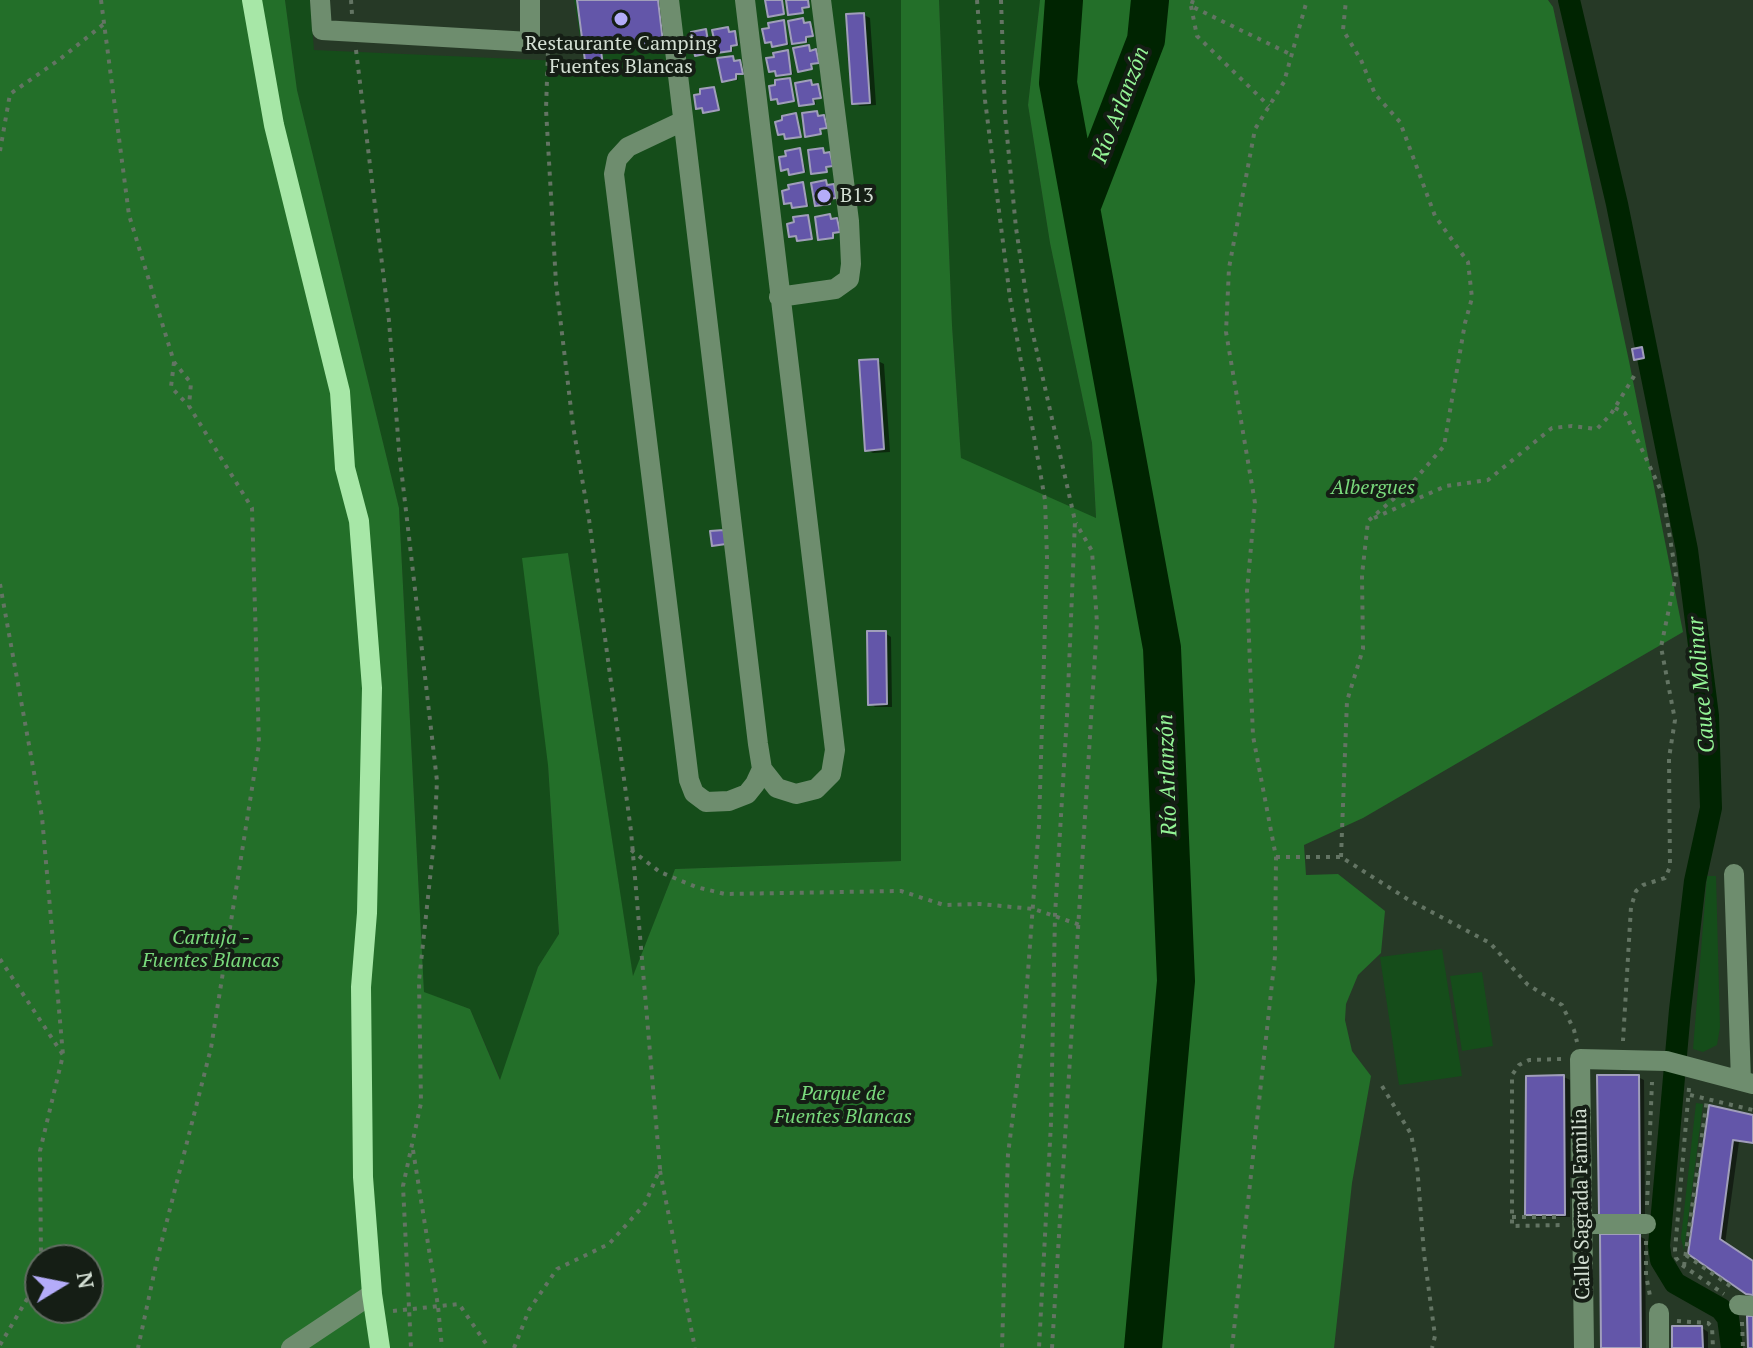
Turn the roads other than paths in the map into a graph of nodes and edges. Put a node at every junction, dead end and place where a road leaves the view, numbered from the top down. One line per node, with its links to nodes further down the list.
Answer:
1 (252, 0): 14 (main road)
2 (320, 0): 3 (street)
3 (530, 0)
4 (669, 0): 7 (street)
5 (821, 0): 8 (street)
6 (740, 2): 8 (street)
7 (683, 121): 9 (street); 9 (street)
8 (779, 297): 9 (street)
9 (762, 769)
10 (1734, 874): 11 (street)
11 (1747, 1082): 12 (street, Calle Sagrada Familia)
12 (1582, 1224): 13 (street); 18 (street, Calle Sagrada Familia)
13 (1646, 1224)
14 (373, 1304): 16 (street); 17 (main road)
15 (1659, 1313): 19 (street)
16 (291, 1348)
17 (380, 1348)
18 (1584, 1348)
19 (1659, 1348)

